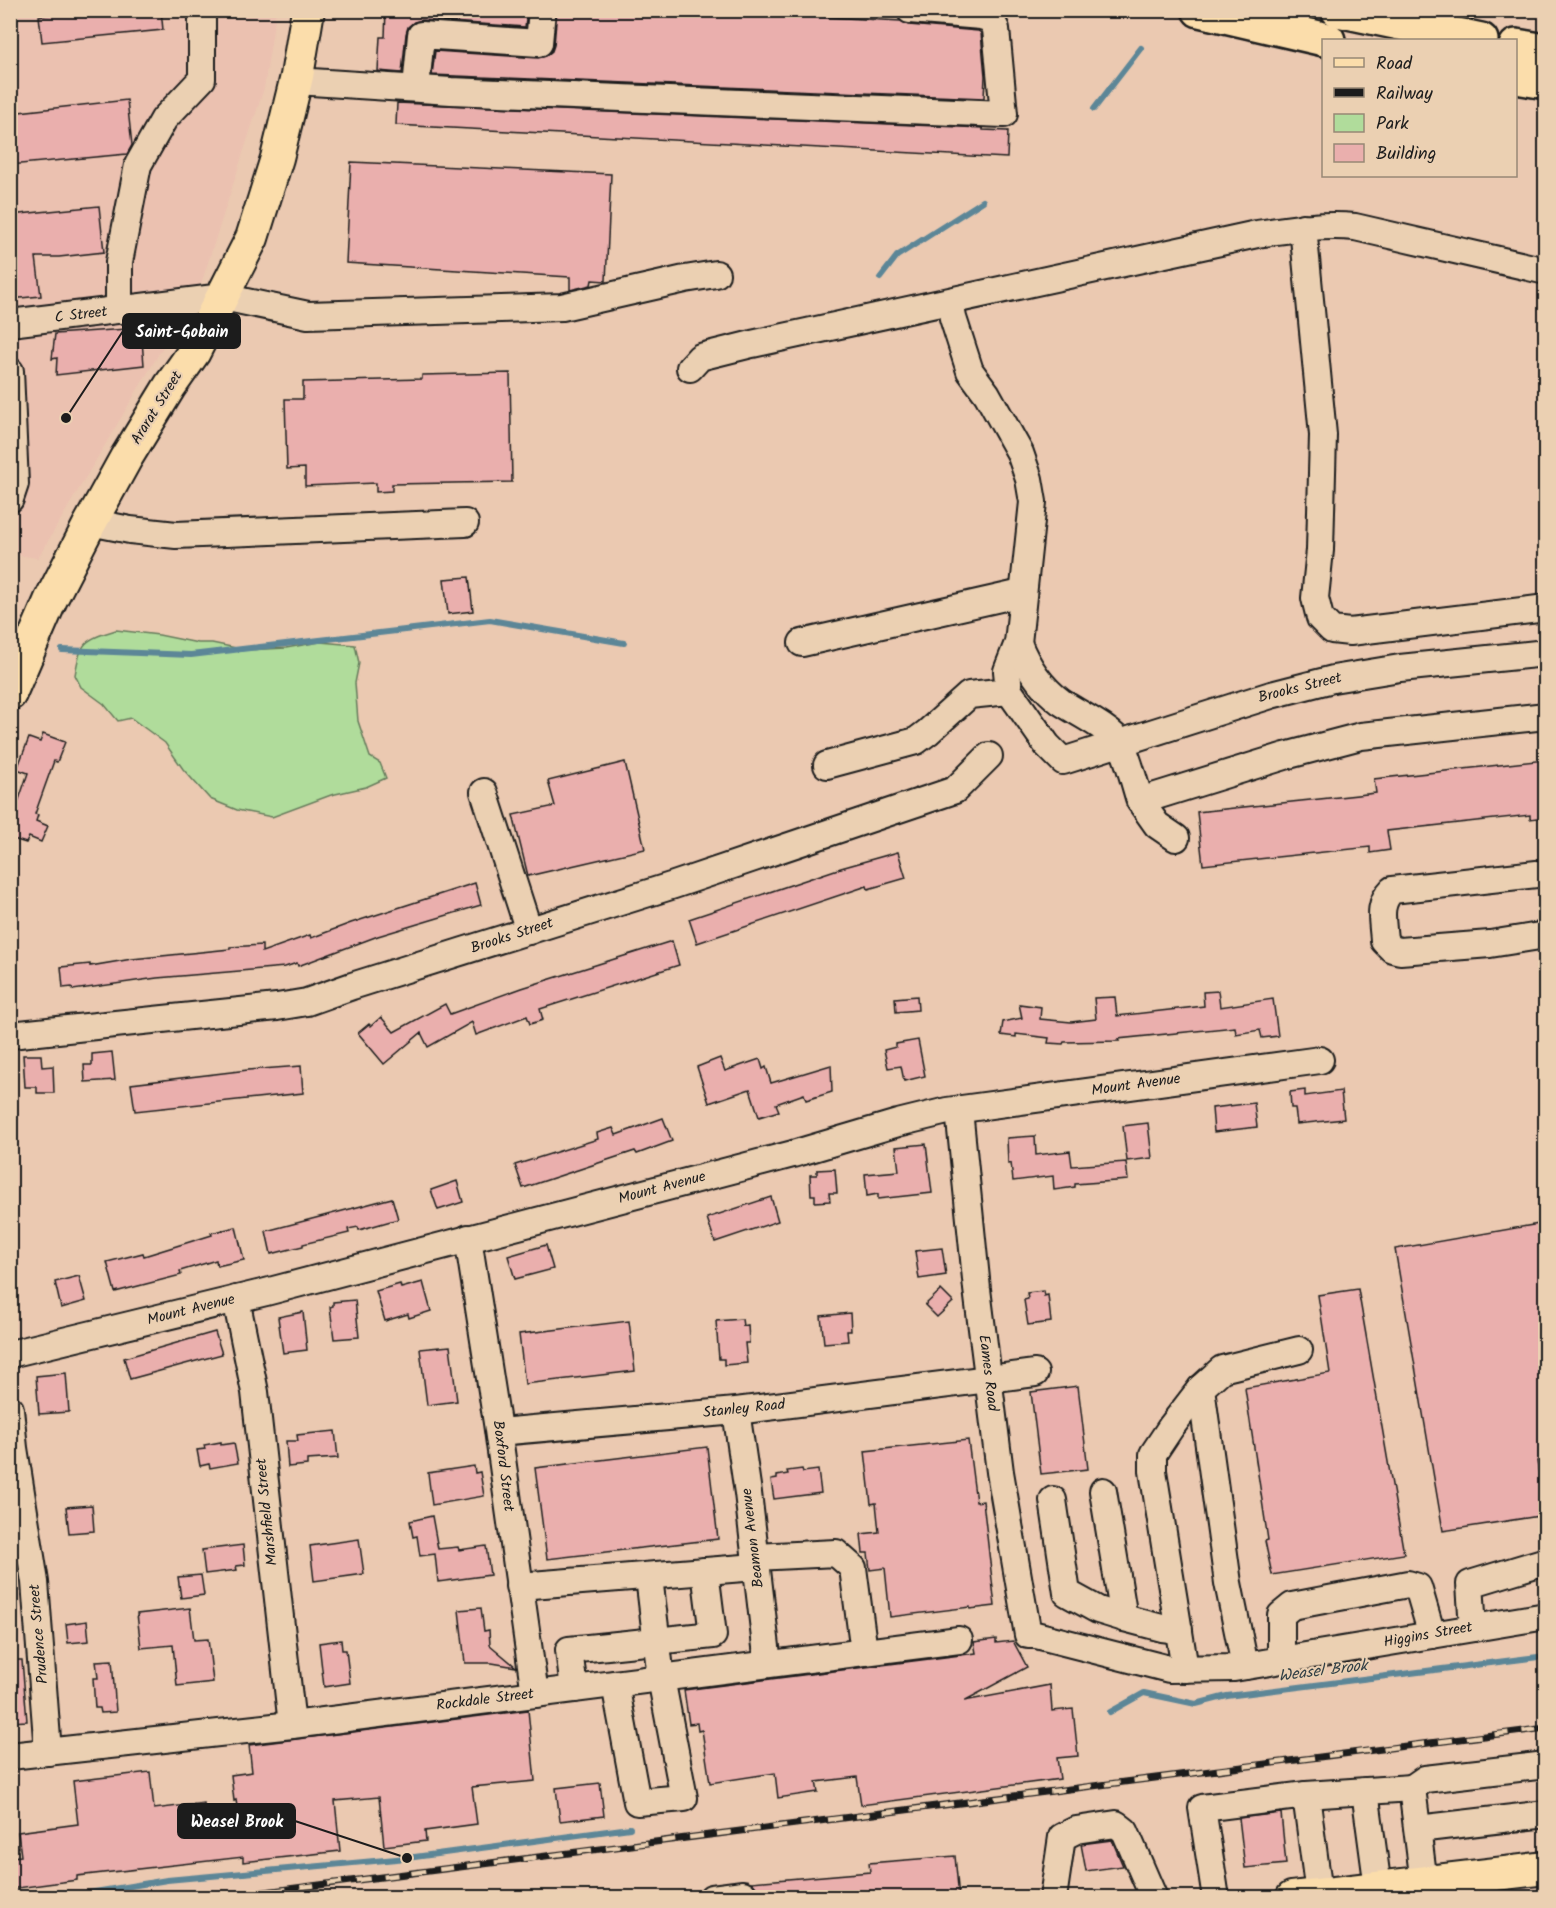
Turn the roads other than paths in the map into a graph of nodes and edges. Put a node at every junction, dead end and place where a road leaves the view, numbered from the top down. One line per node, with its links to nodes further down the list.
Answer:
1 (202, 10): 20 (street)
2 (308, 10): 12 (main road, Ararat Street)
3 (542, 10): 14 (street)
4 (910, 10): 14 (street)
5 (1199, 10): 7 (highway)
6 (1338, 10): 8 (highway)
7 (1324, 39)
8 (1476, 39)
9 (1517, 46): 10 (highway)
10 (1545, 51)
11 (1517, 77): 13 (highway)
12 (296, 81): 14 (street); 18 (main road, Ararat Street)
13 (1545, 82)
14 (416, 88)
15 (1303, 227): 16 (street); 19 (street); 28 (street)
16 (1545, 271)
17 (716, 274): 18 (street, C Street)
18 (223, 297): 20 (street, C Street); 25 (main road, Ararat Street)
19 (950, 302): 22 (street); 27 (street)
20 (119, 310): 21 (street, C Street)
21 (10, 323)
22 (690, 368)
23 (10, 370): 24 (street)
24 (10, 499)
25 (90, 522): 26 (street); 31 (main road, Ararat Street)
26 (465, 523)
27 (1022, 593): 29 (street); 30 (street)
28 (1545, 608)
29 (802, 643)
30 (1018, 643): 33 (street); 35 (street)
31 (19, 648): 34 (main road, Ararat Street)
32 (1545, 653): 38 (street, Brooks Street)
33 (1009, 691): 37 (street); 40 (street)
34 (10, 694)
35 (1066, 705): 37 (street); 38 (street)
36 (1545, 716): 42 (street)
37 (1041, 738): 38 (street, Brooks Street)
38 (1120, 743): 42 (street)
39 (989, 756): 45 (street, Brooks Street)
40 (827, 765)
41 (484, 792): 45 (street)
42 (1140, 801): 43 (street)
43 (1176, 838)
44 (1545, 873): 46 (street)
45 (529, 931): 47 (street, Brooks Street)
46 (1545, 935)
47 (10, 1035)
48 (1320, 1060): 49 (street, Mount Avenue)
49 (959, 1110): 50 (street, Mount Avenue); 55 (street, Eames Road)
50 (468, 1238): 51 (street, Mount Avenue); 59 (street, Boxford Street)
51 (236, 1299): 53 (street, Mount Avenue); 84 (street, Marshfield Street)
52 (1299, 1350): 56 (street)
53 (10, 1354)
54 (1035, 1372): 55 (street, Stanley Road)
55 (988, 1378): 58 (street, Stanley Road); 71 (street, Eames Road)
56 (1201, 1388): 70 (street); 78 (street)
57 (10, 1409): 85 (street, Prudence Street)
58 (736, 1411): 59 (street, Stanley Road); 63 (street, Beamon Avenue)
59 (498, 1432): 66 (street, Boxford Street)
60 (1103, 1491): 68 (street)
61 (1053, 1500): 68 (street)
62 (1545, 1561): 69 (street)
63 (756, 1562): 64 (street); 75 (street); 77 (street, Beamon Avenue)
64 (705, 1571): 65 (street); 74 (street)
65 (649, 1577): 66 (street); 74 (street)
66 (519, 1586): 83 (street, Boxford Street)
67 (1545, 1616): 69 (street, Higgins Street)
68 (1124, 1618): 70 (street)
69 (1473, 1628): 72 (street, Higgins Street)
70 (1179, 1630): 79 (street)
71 (1028, 1635): 79 (street, Higgins Street)
72 (1432, 1635): 76 (street, Higgins Street); 76 (street)
73 (959, 1640): 75 (street, Rockdale Street)
74 (656, 1641): 80 (street); 82 (street)
75 (864, 1652): 77 (street, Rockdale Street)
76 (1281, 1660): 78 (street, Higgins Street)
77 (768, 1665): 80 (street, Rockdale Street)
78 (1245, 1666): 79 (street, Higgins Street)
79 (1185, 1669)
80 (661, 1678): 81 (street, Rockdale Street); 81 (street)
81 (615, 1684): 82 (street, Rockdale Street)
82 (574, 1689): 83 (street, Rockdale Street)
83 (535, 1694): 84 (street, Rockdale Street)
84 (292, 1725): 85 (street, Rockdale Street)
85 (48, 1752): 86 (street, Rockdale Street)
86 (10, 1756)
87 (1545, 1765): 88 (street)
88 (1412, 1788): 89 (street); 92 (street)
89 (1365, 1791): 90 (street); 95 (street)
90 (1306, 1795): 96 (street); 101 (street)
91 (1545, 1814): 92 (street)
92 (1418, 1829): 94 (street)
93 (1545, 1868): 94 (main road)
94 (1424, 1883): 95 (main road)
95 (1378, 1888): 96 (main road)
96 (1306, 1896)
97 (712, 1898): 98 (street)
98 (743, 1898)
99 (1053, 1898): 100 (street)
100 (1154, 1898)
101 (1216, 1898)

